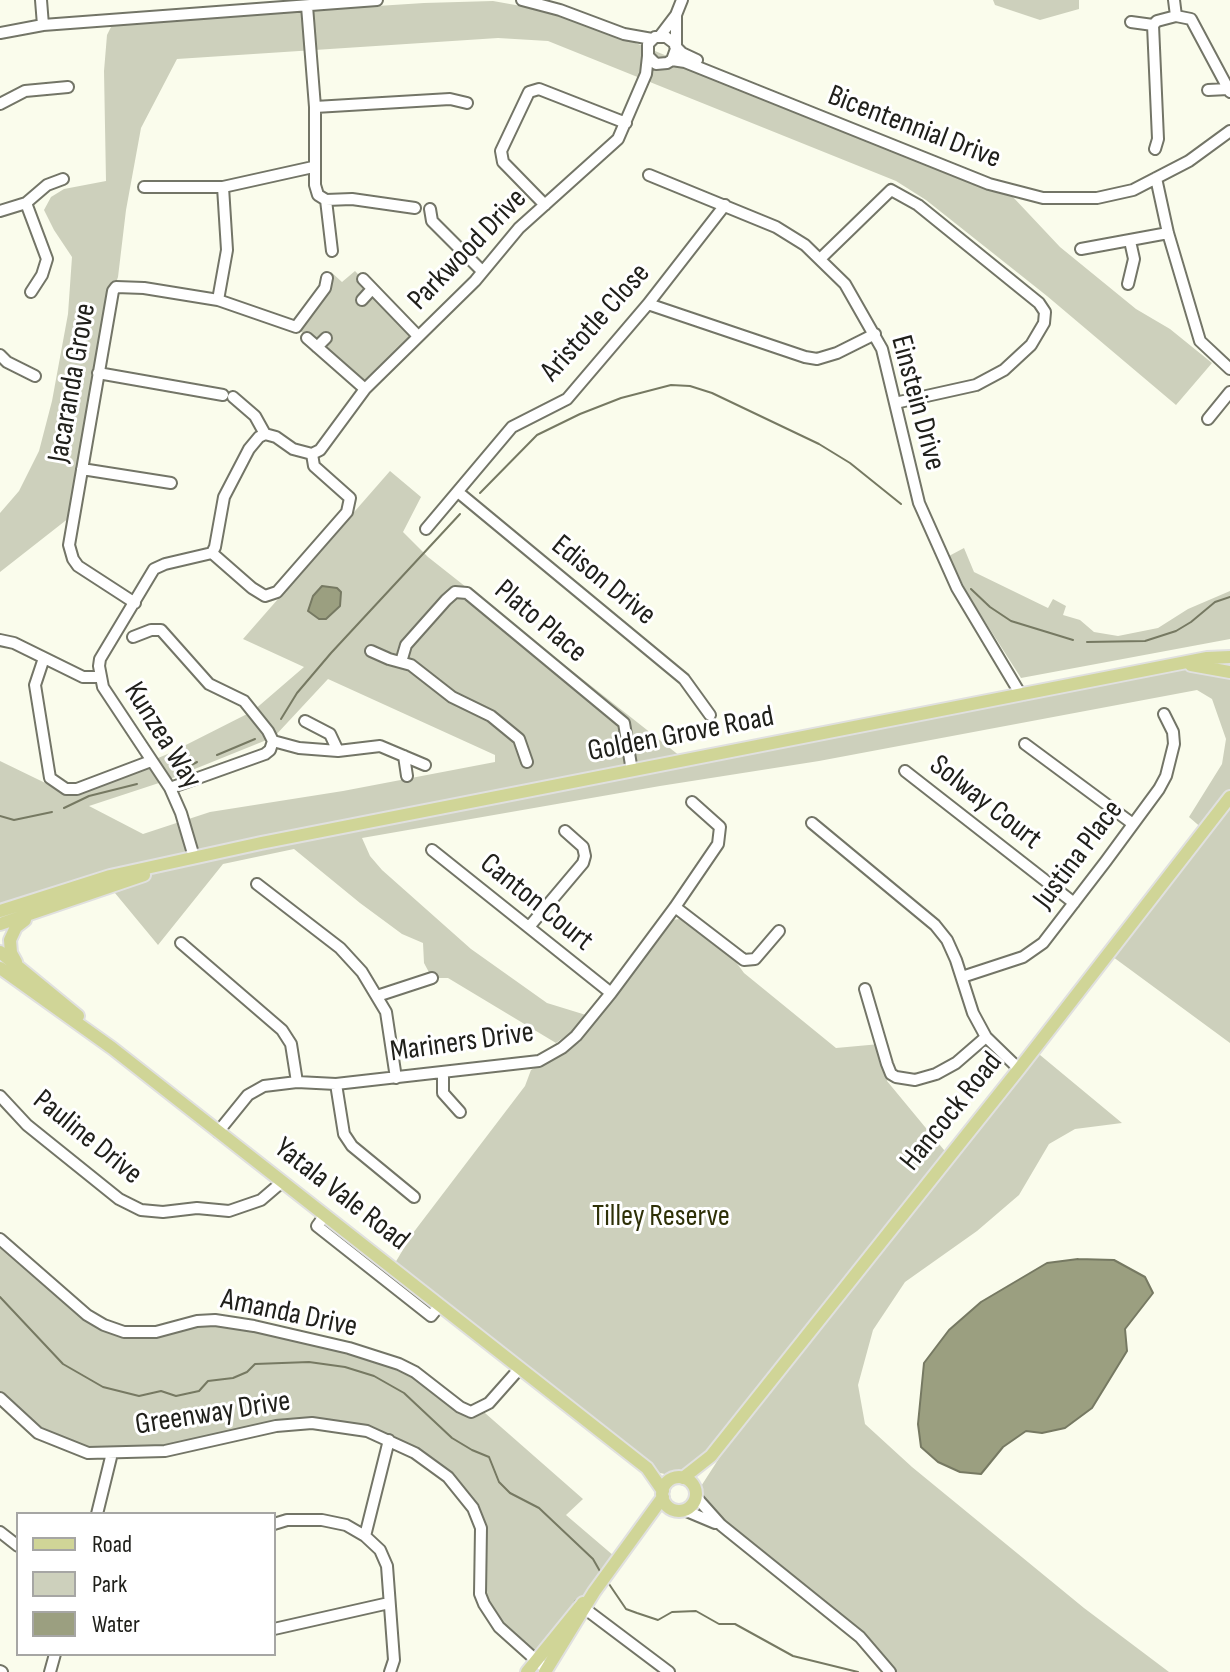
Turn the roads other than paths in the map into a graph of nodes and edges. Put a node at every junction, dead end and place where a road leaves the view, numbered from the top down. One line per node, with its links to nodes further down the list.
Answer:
1 (41, 0): 10 (street)
2 (377, 0): 6 (street)
3 (522, 0): 13 (street)
4 (682, 0): 7 (street)
5 (1174, 0): 8 (street)
6 (307, 6): 10 (street); 23 (street)
7 (676, 15): 14 (street); 15 (street)
8 (1176, 16): 11 (street); 20 (street)
9 (1131, 22): 11 (street)
10 (43, 25): 12 (street)
11 (1153, 25): 26 (street)
12 (0, 33)
13 (624, 34): 14 (street); 16 (street)
14 (656, 37): 15 (street); 16 (street)
15 (675, 45): 17 (street); 31 (street, Bicentennial Drive)
16 (650, 57): 17 (street); 24 (street, Parkwood Drive)
17 (672, 60): 31 (street, Bicentennial Drive)
18 (68, 87): 22 (street)
19 (1208, 90): 20 (street)
20 (1229, 90)
21 (467, 103): 23 (street)
22 (0, 104)
23 (315, 107): 27 (street)
24 (626, 123): 36 (street, Parkwood Drive); 36 (street)
25 (1230, 131): 29 (street, Bicentennial Drive)
26 (1155, 149)
27 (313, 167): 33 (street); 34 (street)
28 (649, 175): 37 (street, Einstein Drive)
29 (1156, 178): 31 (street, Bicentennial Drive); 41 (street)
30 (63, 179): 35 (street)
31 (1145, 183)
32 (144, 187): 33 (street)
33 (223, 187): 52 (street)
34 (326, 200): 38 (street); 44 (street)
35 (26, 203): 40 (street); 51 (street)
36 (545, 205): 46 (street, Parkwood Drive)
37 (725, 205): 45 (street, Einstein Drive); 54 (street, Aristotle Close)
38 (415, 208)
39 (430, 209): 46 (street)
40 (0, 211)
41 (1168, 233): 42 (street); 61 (street)
42 (1130, 241): 43 (street); 49 (street)
43 (1081, 249)
44 (332, 251)
45 (821, 258): 55 (street, Einstein Drive); 66 (street)
46 (482, 271): 56 (street, Parkwood Drive)
47 (327, 278): 52 (street, Jacaranda Grove)
48 (363, 279): 50 (street)
49 (1128, 284)
50 (372, 289): 53 (street); 56 (street)
51 (31, 292)
52 (218, 300): 62 (street, Jacaranda Grove)
53 (362, 300)
54 (648, 304): 55 (street); 72 (street, Aristotle Close)
55 (875, 334): 66 (street, Einstein Drive)
56 (418, 336): 64 (street, Parkwood Drive)
57 (307, 338): 59 (street)
58 (326, 338): 59 (street)
59 (317, 347): 64 (street)
60 (0, 355): 63 (street)
61 (1230, 369)
62 (98, 373): 68 (street); 70 (street, Jacaranda Grove)
63 (35, 376)
64 (365, 389): 69 (street, Parkwood Drive)
65 (1230, 392): 67 (street)
66 (895, 403): 85 (street, Einstein Drive)
67 (1208, 419)
68 (265, 434): 69 (street); 74 (street)
69 (312, 454): 74 (street)
70 (82, 469): 71 (street); 75 (street, Jacaranda Grove)
71 (171, 483)
72 (458, 492): 73 (street, Aristotle Close); 87 (street, Edison Drive)
73 (426, 529)
74 (212, 553): 75 (street, Kunzea Way)
75 (135, 603): 84 (street, Kunzea Way)
76 (133, 637): 89 (street)
77 (0, 640): 80 (street)
78 (371, 651): 81 (street)
79 (1230, 657): 82 (main road, Golden Grove Road)
80 (44, 658): 84 (street); 93 (street)
81 (401, 662): 94 (street); 96 (street, Plato Place)
82 (1184, 665): 83 (main road, Golden Grove Road); 85 (main road, Golden Grove Road)
83 (1230, 672)
84 (99, 677): 93 (street, Kunzea Way)
85 (1021, 695): 96 (main road, Golden Grove Road)
86 (1164, 714): 103 (street, Justina Place)
87 (710, 715)
88 (305, 721): 91 (street)
89 (273, 741): 91 (street); 99 (street)
90 (1025, 744): 103 (street)
91 (338, 751): 92 (street)
92 (404, 756): 95 (street); 98 (street)
93 (151, 761): 99 (street, Kunzea Way)
94 (527, 762)
95 (425, 765)
96 (632, 771): 106 (main road, Golden Grove Road)
97 (905, 771): 108 (street, Solway Court)
98 (407, 776)
99 (170, 788): 106 (street, Kunzea Way)
100 (1230, 797): 126 (main road, Hancock Road)
101 (692, 802): 109 (street, Mariners Drive)
102 (812, 823): 119 (street)
103 (1133, 824): 108 (street, Justina Place)
104 (565, 831): 113 (street)
105 (432, 850): 113 (street, Canton Court)
106 (191, 858): 110 (main road, Golden Grove Road); 111 (main road, Golden Grove Road)
107 (257, 884): 123 (street)
108 (1074, 903): 119 (street, Justina Place)
109 (675, 907): 114 (street); 122 (street, Mariners Drive)
110 (0, 911)
111 (38, 912): 112 (main road, Golden Grove Road); 118 (main road)
112 (0, 924)
113 (529, 927): 122 (street, Canton Court)
114 (779, 931)
115 (181, 943): 129 (street)
116 (0, 952): 118 (main road)
117 (3, 971): 125 (main road, Yatala Vale Road)
118 (23, 971): 125 (main road)
119 (962, 977): 124 (street)
120 (432, 978): 123 (street)
121 (865, 989): 124 (street)
122 (611, 993): 127 (street, Mariners Drive)
123 (377, 996): 128 (street)
124 (986, 1037): 126 (street)
125 (112, 1048): 133 (main road, Yatala Vale Road)
126 (1019, 1069): 141 (main road, Hancock Road)
127 (443, 1073): 128 (street, Mariners Drive); 132 (street)
128 (396, 1078): 130 (street, Mariners Drive)
129 (297, 1082): 130 (street, Mariners Drive); 133 (street, Mariners Drive)
130 (336, 1084): 135 (street)
131 (0, 1096): 134 (street, Pauline Drive)
132 (460, 1112)
133 (218, 1132): 134 (main road, Yatala Vale Road)
134 (282, 1182): 137 (main road, Yatala Vale Road)
135 (414, 1197)
136 (0, 1239): 137 (street, Amanda Drive)
137 (520, 1368): 142 (main road, Yatala Vale Road)
138 (0, 1398): 140 (street, Greenway Drive)
139 (389, 1440): 140 (street, Greenway Drive); 151 (street); 157 (street, Greenway Drive)
140 (112, 1453): 147 (street)
141 (711, 1456): 143 (main road, Hancock Road); 144 (main road, Hancock Road)
142 (647, 1468): 143 (main road, Yatala Vale Road); 145 (main road, Yatala Vale Road)
143 (679, 1478): 144 (main road); 145 (main road)
144 (695, 1493): 146 (main road); 149 (street)
145 (663, 1494): 146 (main road); 153 (main road)
146 (679, 1510): 149 (street); 153 (main road)
147 (97, 1512)
148 (276, 1523): 151 (street)
149 (721, 1525): 162 (street)
150 (0, 1532): 152 (street)
151 (365, 1536): 154 (street)
152 (16, 1544)
153 (629, 1546): 155 (main road)
154 (389, 1603): 156 (street); 159 (street)
155 (583, 1607): 157 (main road); 158 (main road); 161 (street)
156 (276, 1629)
157 (536, 1660): 158 (street, Greenway Drive); 160 (main road)
158 (546, 1671)
159 (390, 1672)
160 (527, 1672)
161 (669, 1672)
162 (890, 1672)

